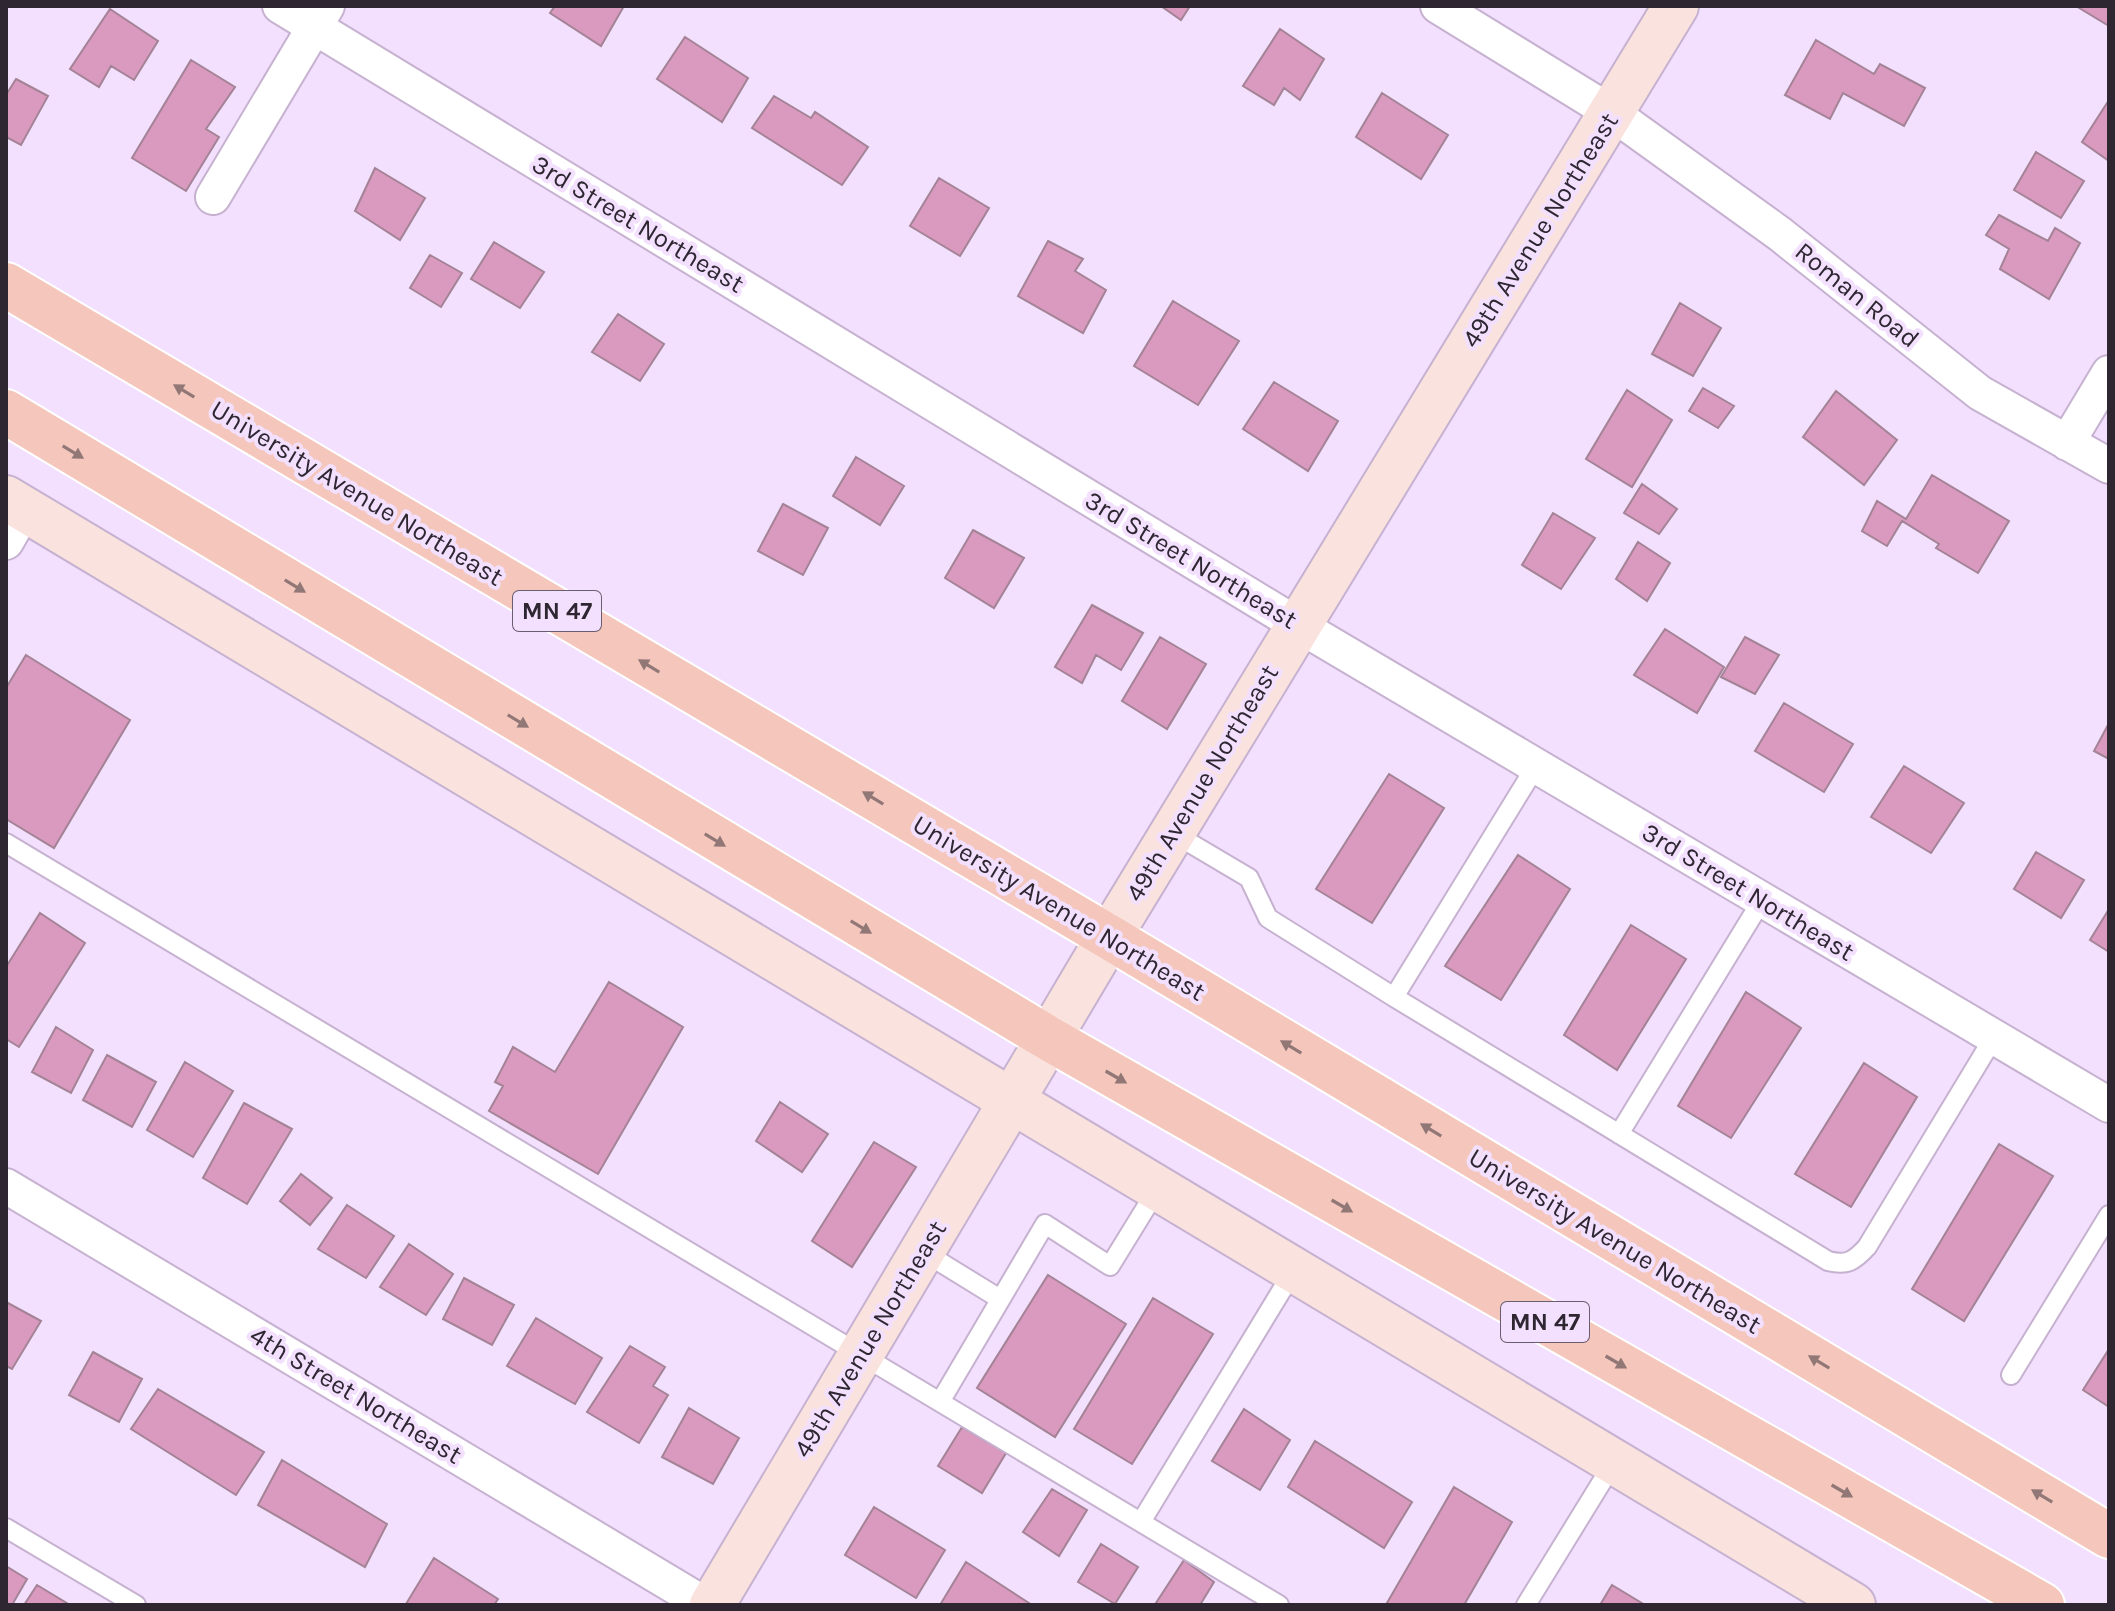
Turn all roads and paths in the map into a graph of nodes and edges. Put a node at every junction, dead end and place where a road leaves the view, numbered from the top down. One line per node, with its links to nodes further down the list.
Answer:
1 (280, 6): 4 (street, 3rd Street Northeast)
2 (1438, 6): 5 (street, Roman Road)
3 (1676, 6): 5 (street, 49th Avenue Northeast)
4 (321, 17): 6 (street); 13 (street, 3rd Street Northeast)
5 (1612, 113): 10 (street, Roman Road); 13 (street, 49th Avenue Northeast)
6 (213, 197)
7 (6, 285): 18 (main road, University Avenue Northeast / MN 47, one-way to 7)
8 (2109, 373): 10 (street)
9 (6, 412): 21 (main road, MN 47, one-way to 21)
10 (2067, 443): 11 (street, Roman Road)
11 (2109, 466)
12 (12, 516): 22 (street)
13 (1298, 625): 14 (street, 3rd Street Northeast); 15 (street, 49th Avenue Northeast)
14 (1536, 766): 17 (street, 3rd Street Northeast); 19 (lane)
15 (1173, 832): 18 (street, 49th Avenue Northeast); 19 (lane)
16 (6, 843): 31 (lane)
17 (1762, 900): 20 (street, 3rd Street Northeast); 24 (lane)
18 (1109, 937): 21 (street, 49th Avenue Northeast); 37 (main road, University Avenue Northeast / MN 47, one-way to 18)
19 (1394, 997): 24 (lane)
20 (1994, 1037): 23 (street, 3rd Street Northeast); 24 (lane)
21 (1048, 1038): 22 (street, 49th Avenue Northeast); 43 (main road, MN 47, one-way to 43)
22 (1011, 1100): 26 (street); 28 (street, 49th Avenue Northeast)
23 (2109, 1105)
24 (1619, 1134)
25 (6, 1186): 39 (street, 4th Street Northeast)
26 (1158, 1188): 29 (street); 30 (lane)
27 (2109, 1215): 32 (lane)
28 (922, 1251): 30 (lane); 31 (street, 49th Avenue Northeast)
29 (1294, 1270): 34 (street); 35 (lane)
30 (1000, 1299): 33 (lane)
31 (861, 1354): 33 (lane); 39 (street, 49th Avenue Northeast)
32 (2011, 1375)
33 (940, 1402): 35 (lane)
34 (1614, 1462): 41 (lane); 42 (street)
35 (1141, 1522): 40 (lane)
36 (6, 1528): 38 (lane)
37 (2109, 1536)
38 (136, 1605)
39 (709, 1605)
40 (1279, 1605)
41 (1526, 1605)
42 (1853, 1605)
43 (2042, 1605)

